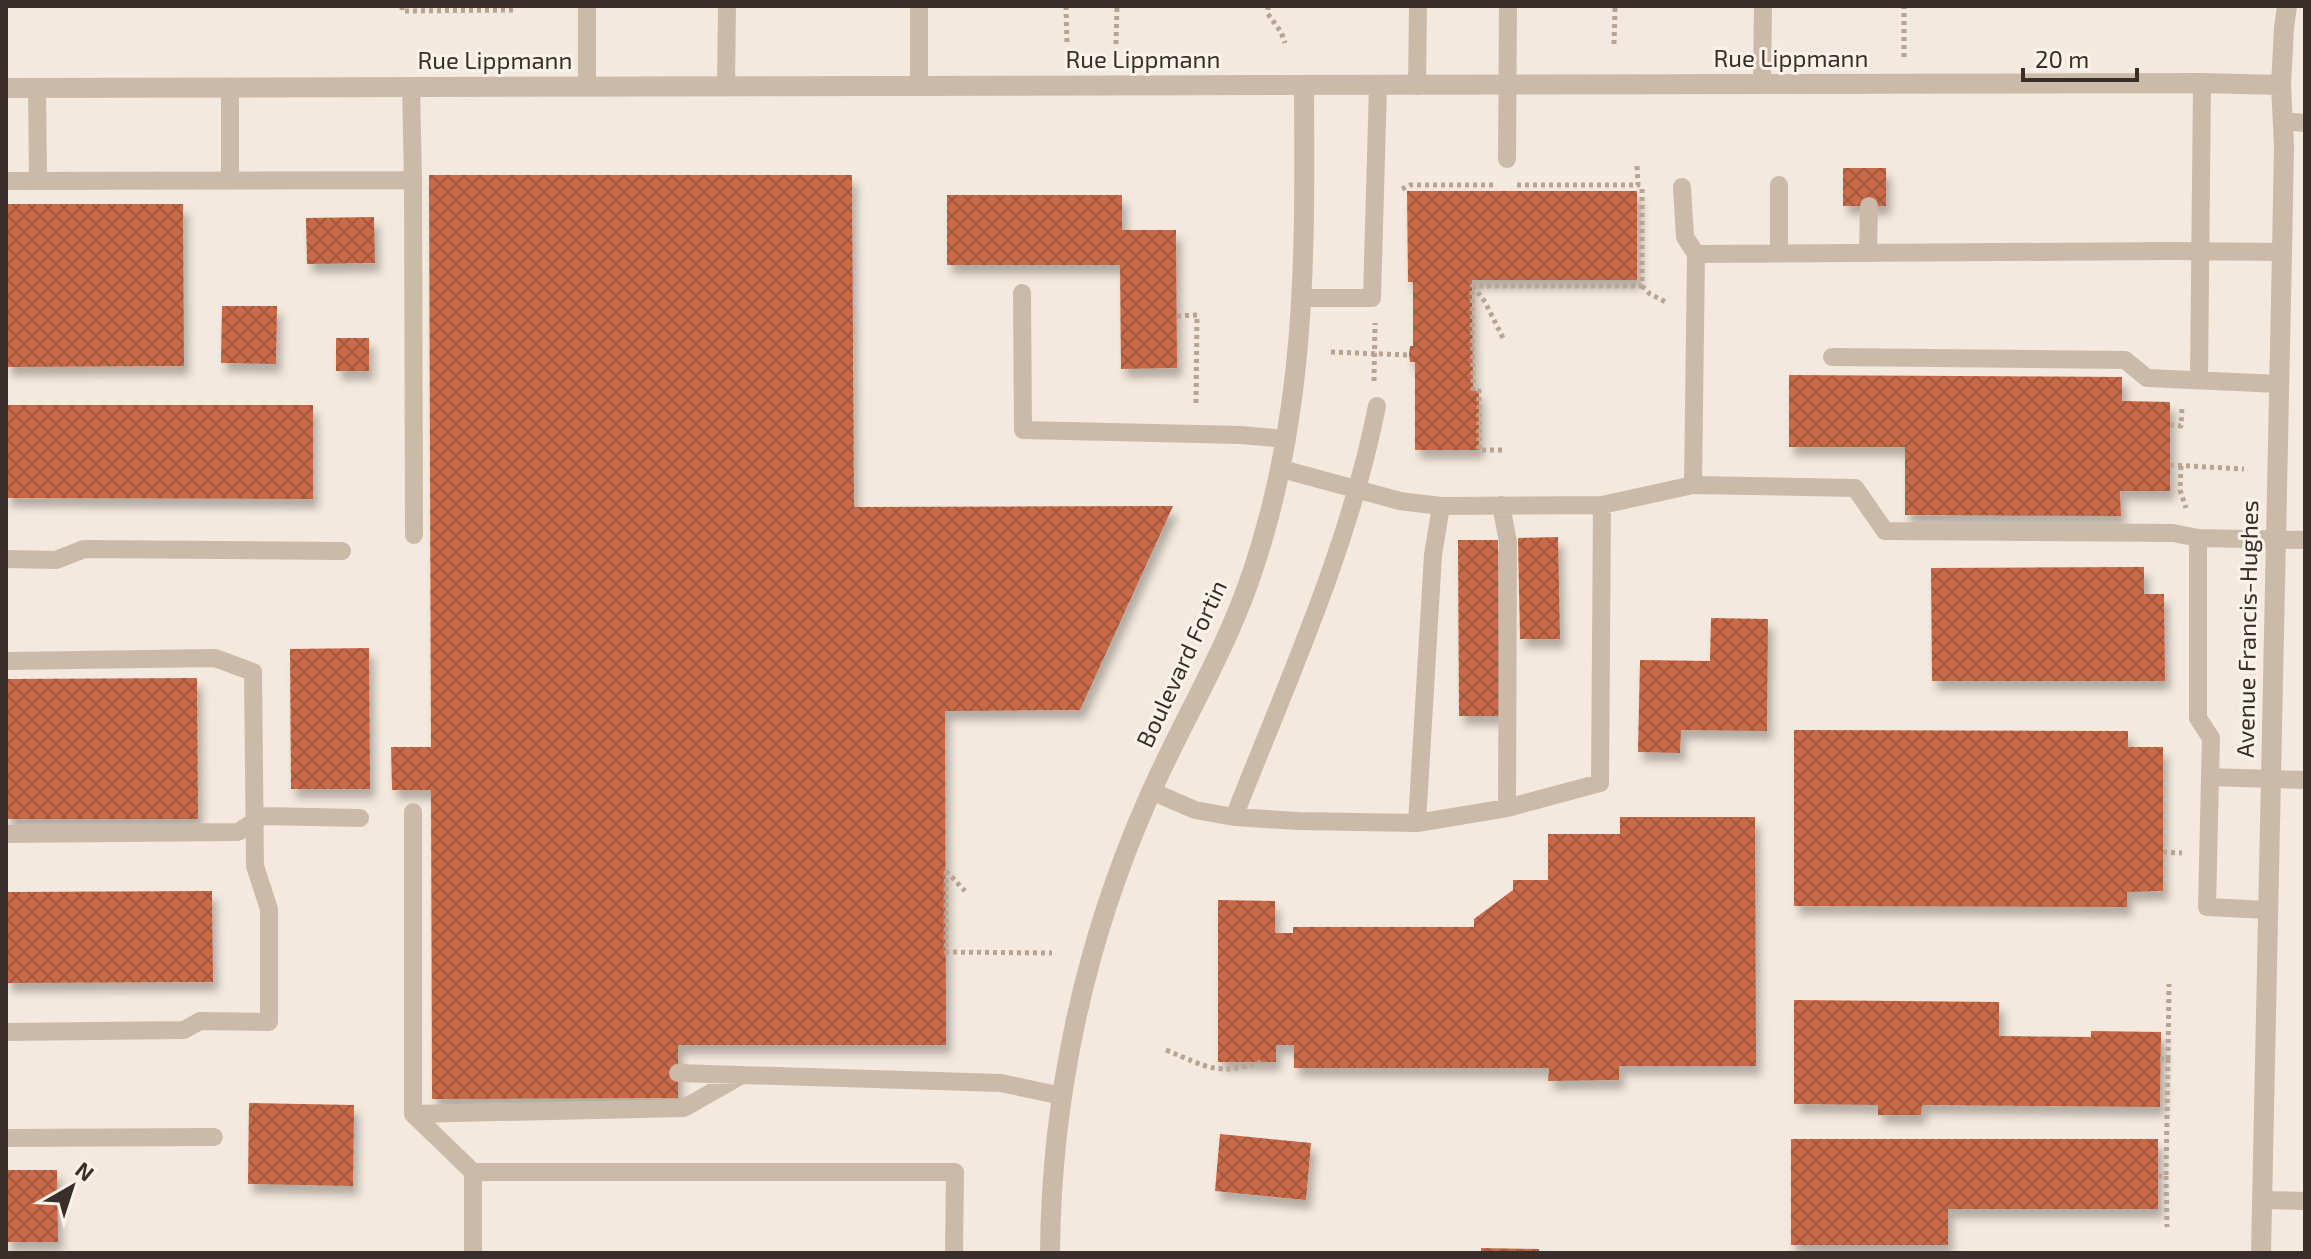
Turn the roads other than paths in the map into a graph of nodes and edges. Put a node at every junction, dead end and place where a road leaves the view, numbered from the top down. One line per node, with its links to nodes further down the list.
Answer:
1 (587, 6): 19 (lane)
2 (727, 6): 11 (lane)
3 (919, 6): 20 (lane)
4 (1418, 6): 14 (lane)
5 (1508, 6): 15 (lane)
6 (1763, 6): 9 (lane)
7 (2287, 6): 10 (street, Avenue Francis-Hughes)
8 (2202, 83): 9 (street, Rue Lippmann); 10 (street, Rue Lippmann); 32 (lane)
9 (1762, 85): 15 (street, Rue Lippmann)
10 (2281, 85): 22 (street, Avenue Francis-Hughes)
11 (726, 86): 19 (street, Rue Lippmann); 20 (street, Rue Lippmann)
12 (1304, 86): 13 (street, Rue Lippmann); 20 (street, Rue Lippmann); 38 (street, Boulevard Fortin)
13 (1378, 86): 14 (street, Rue Lippmann); 38 (lane)
14 (1417, 86): 15 (street, Rue Lippmann)
15 (1507, 86): 24 (lane)
16 (37, 87): 17 (street, Rue Lippmann); 21 (street, Rue Lippmann); 27 (lane)
17 (230, 87): 18 (street, Rue Lippmann); 28 (lane)
18 (411, 87): 19 (street, Rue Lippmann); 25 (lane)
19 (587, 87)
20 (919, 87)
21 (6, 88)
22 (2283, 121): 23 (lane); 33 (street, Avenue Francis-Hughes)
23 (2305, 123)
24 (1507, 159)
25 (413, 180): 28 (lane); 50 (lane)
26 (6, 181): 27 (lane)
27 (38, 181): 28 (lane)
28 (230, 181)
29 (1779, 185): 34 (lane)
30 (1682, 187): 36 (lane)
31 (1869, 206): 35 (lane)
32 (2201, 252): 33 (lane); 35 (lane); 40 (lane)
33 (2282, 252): 41 (street, Avenue Francis-Hughes)
34 (1779, 253): 35 (lane); 36 (lane)
35 (1868, 253)
36 (1696, 254): 45 (lane)
37 (1022, 293): 43 (lane)
38 (1303, 298): 43 (street, Boulevard Fortin)
39 (1832, 357): 40 (lane)
40 (2199, 380): 41 (lane)
41 (2279, 384): 52 (street, Avenue Francis-Hughes)
42 (1375, 399): 46 (lane)
43 (1287, 439): 44 (street, Boulevard Fortin)
44 (1282, 469): 46 (lane); 60 (street, Boulevard Fortin)
45 (1693, 485): 48 (lane); 51 (lane)
46 (1358, 488): 49 (lane); 63 (lane)
47 (1501, 505): 48 (lane); 49 (lane); 61 (lane)
48 (1602, 505): 61 (lane)
49 (1441, 506): 66 (lane)
50 (414, 535)
51 (2198, 538): 52 (lane); 57 (lane)
52 (2276, 540): 53 (lane); 58 (street, Avenue Francis-Hughes)
53 (2305, 540)
54 (342, 551): 55 (lane)
55 (6, 559)
56 (6, 661): 65 (lane)
57 (2210, 777): 58 (lane); 68 (lane)
58 (2271, 780): 59 (lane); 68 (street, Avenue Francis-Hughes)
59 (2305, 780)
60 (1151, 791): 63 (lane); 72 (street, Boulevard Fortin)
61 (1507, 808): 66 (lane)
62 (413, 812): 73 (lane)
63 (1234, 817): 66 (lane)
64 (360, 818): 65 (lane)
65 (255, 822): 67 (lane); 69 (lane)
66 (1417, 823)
67 (6, 834)
68 (2268, 910): 77 (street, Avenue Francis-Hughes)
69 (6, 1032)
70 (678, 1073): 71 (lane)
71 (742, 1075): 72 (lane); 73 (lane)
72 (1062, 1096): 81 (street, Boulevard Fortin)
73 (413, 1114): 76 (lane)
74 (214, 1137): 75 (lane)
75 (6, 1138)
76 (473, 1172): 79 (lane); 80 (lane)
77 (2262, 1200): 78 (lane); 82 (street, Avenue Francis-Hughes)
78 (2305, 1201)
79 (473, 1253)
80 (954, 1253)
81 (1050, 1253)
82 (2261, 1253)

